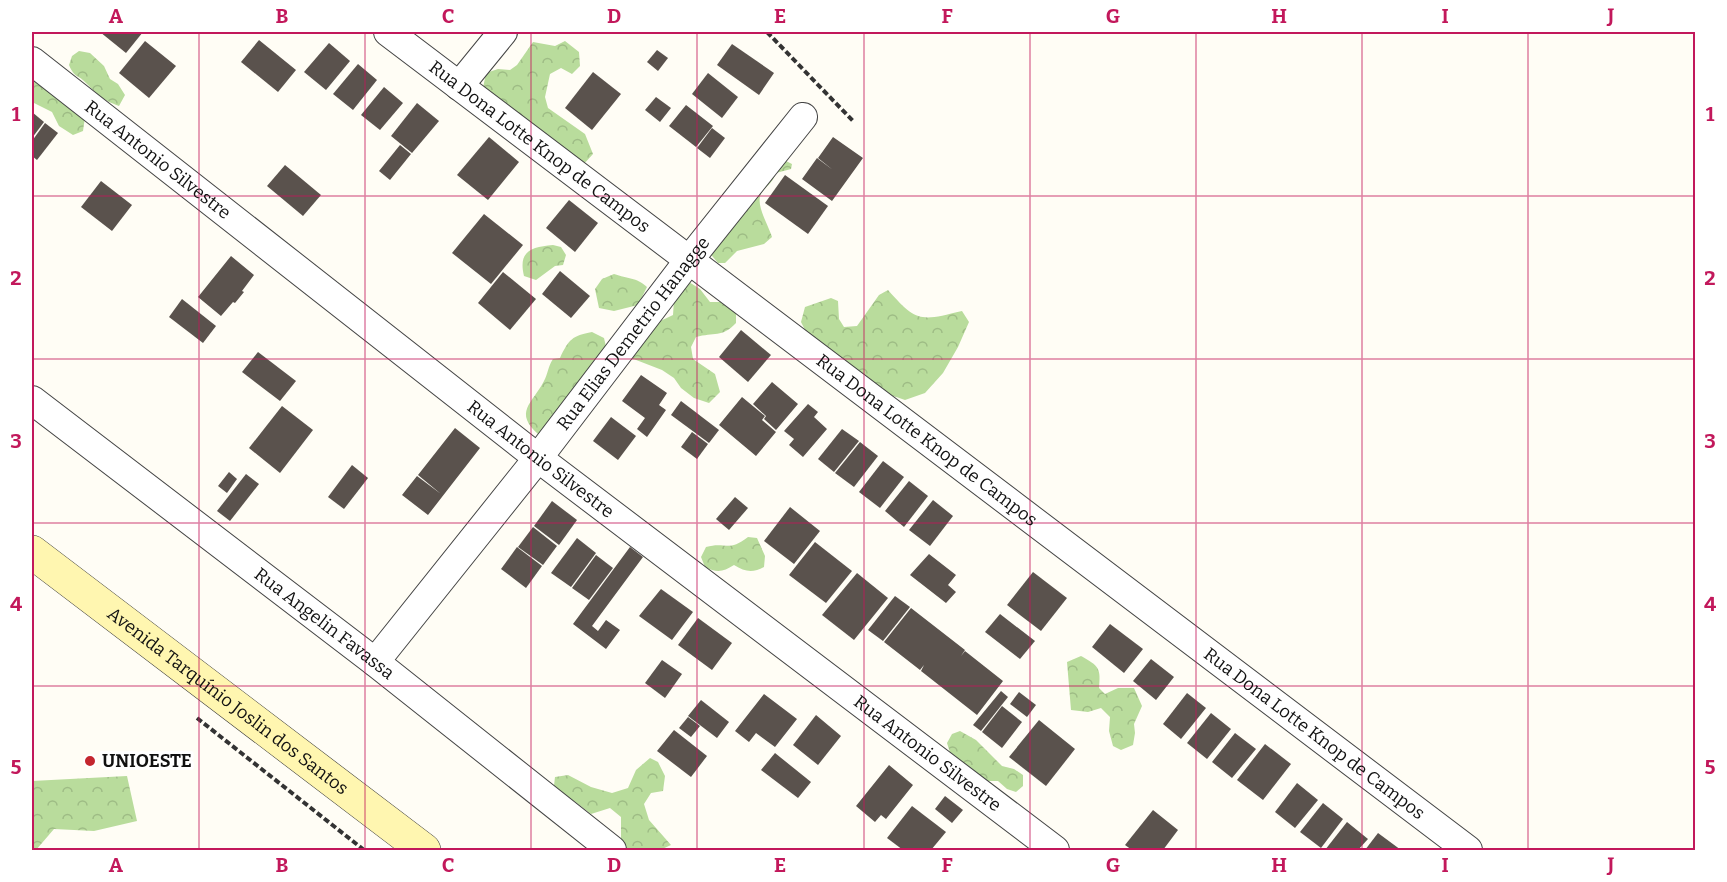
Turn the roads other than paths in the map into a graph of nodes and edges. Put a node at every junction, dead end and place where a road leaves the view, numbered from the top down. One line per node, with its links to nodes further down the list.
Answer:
1 (388, 32): 4 (street, Rua Dona Lotte Knop de Campos)
2 (503, 32): 4 (street)
3 (32, 61): 8 (street, Rua Antonio Silvestre)
4 (459, 86): 6 (street, Rua Dona Lotte Knop de Campos)
5 (803, 117): 6 (street, Rua Elias Demetrio Hanagge)
6 (689, 260): 8 (street, Rua Elias Demetrio Hanagge); 14 (street, Rua Dona Lotte Knop de Campos)
7 (32, 400): 10 (street, Rua Angelin Favassa)
8 (538, 458): 10 (street, Rua Elias Demetrio Hanagge); 13 (street, Rua Antonio Silvestre)
9 (32, 552): 11 (main road, Avenida Tarquínio Joslin dos Santos)
10 (375, 662): 12 (street, Rua Angelin Favassa)
11 (424, 850)
12 (612, 850)
13 (1055, 850)
14 (1468, 850)

